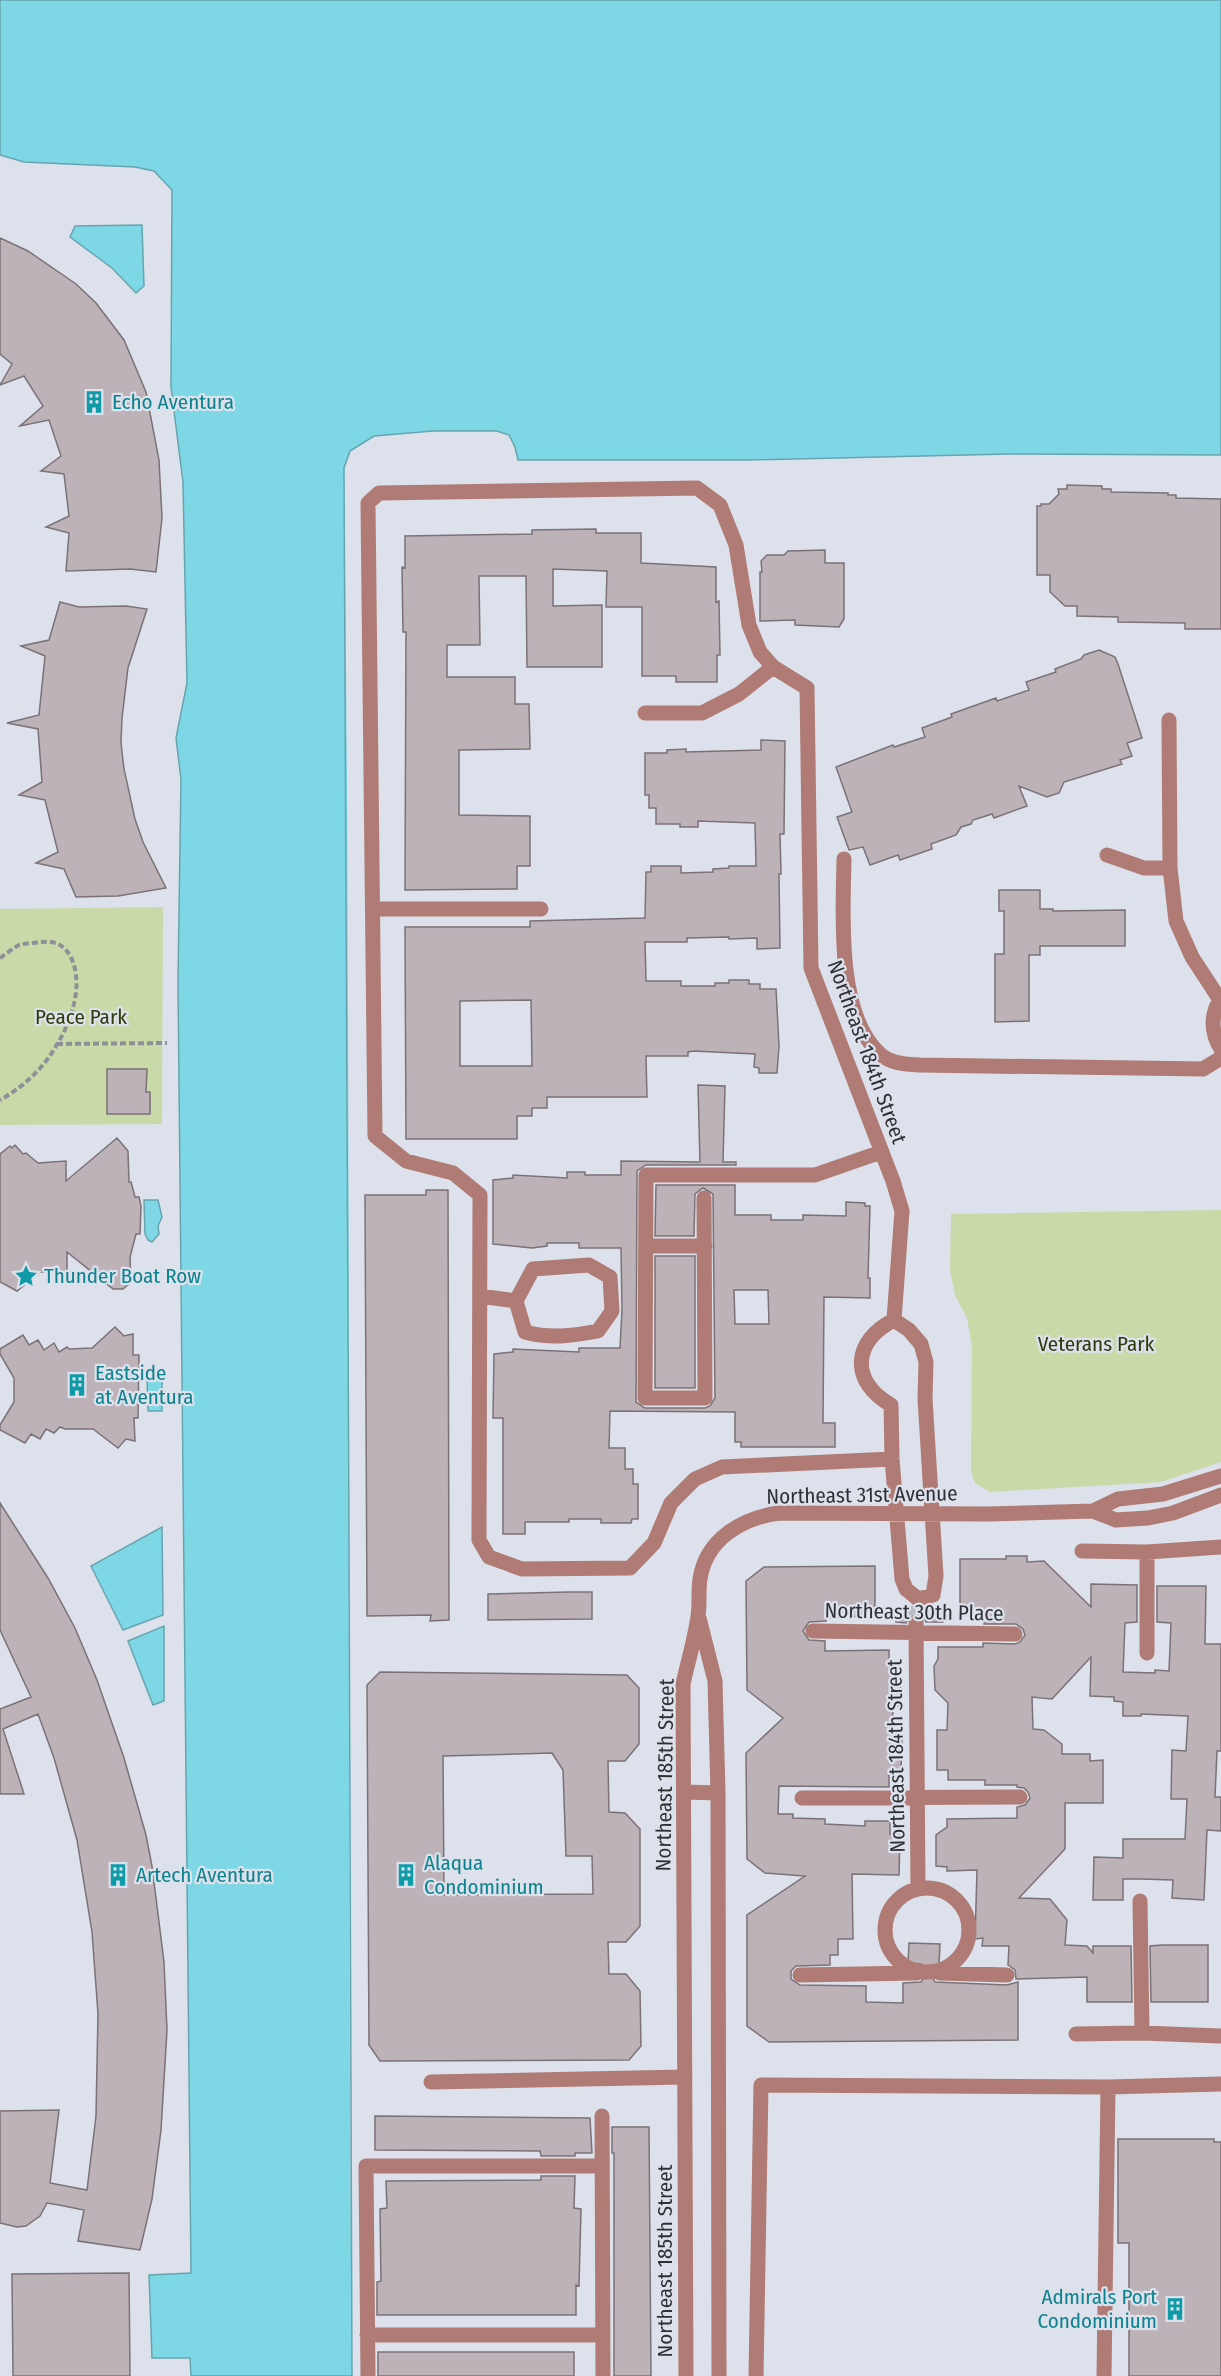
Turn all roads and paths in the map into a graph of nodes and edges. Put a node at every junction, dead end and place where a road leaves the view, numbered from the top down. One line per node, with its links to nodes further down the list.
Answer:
1 (773, 667): 2 (street); 7 (street); 16 (street, Northeast 184th Street)
2 (645, 713)
3 (1169, 720): 6 (street)
4 (1107, 855): 6 (street)
5 (844, 859): 14 (street)
6 (1170, 868): 10 (street)
7 (373, 909): 8 (street); 20 (street)
8 (541, 909)
9 (0, 958): 12 (path)
10 (1220, 999): 13 (street)
11 (167, 1043): 12 (path)
12 (57, 1044): 15 (path)
13 (1221, 1049)
14 (1221, 1058)
15 (0, 1100)
16 (881, 1152): 18 (street); 22 (street, Northeast 184th Street)
17 (704, 1198): 19 (street)
18 (646, 1246): 19 (street); 19 (street)
19 (705, 1246)
20 (480, 1296): 21 (street); 23 (street)
21 (516, 1301): 21 (street)
22 (894, 1320): 23 (street); 28 (street)
23 (892, 1459): 27 (street)
24 (1221, 1476): 26 (street, Northeast 31st Avenue)
25 (1221, 1495): 26 (street, Northeast 31st Avenue)
26 (1093, 1511): 28 (street, Northeast 31st Avenue)
27 (898, 1514): 28 (street, Northeast 31st Avenue); 32 (street, Northeast 31st Avenue); 33 (street)
28 (932, 1514): 33 (street)
29 (1221, 1547): 31 (street)
30 (1082, 1551): 31 (street)
31 (1147, 1552): 36 (street)
32 (698, 1615): 37 (street, Northeast 185th Street); 38 (street)
33 (917, 1615): 34 (street, Northeast 30th Place); 35 (street, Northeast 30th Place); 41 (street, Northeast 184th Street)
34 (813, 1631)
35 (1015, 1634)
36 (1147, 1653)
37 (684, 1792): 38 (street); 50 (street, Northeast 185th Street)
38 (718, 1793): 61 (street)
39 (1020, 1797): 41 (street)
40 (802, 1798): 41 (street)
41 (918, 1799): 42 (street, Northeast 184th Street)
42 (918, 1889): 44 (street); 44 (street)
43 (1140, 1902): 47 (street)
44 (927, 1973): 45 (street); 46 (street)
45 (1007, 1975)
46 (800, 1976)
47 (1142, 2033): 48 (street); 49 (street)
48 (1076, 2034)
49 (1221, 2036)
50 (685, 2077): 51 (street); 60 (street, Northeast 185th Street)
51 (431, 2082)
52 (1221, 2084): 53 (street)
53 (1108, 2087): 62 (street); 63 (street)
54 (602, 2116): 55 (street)
55 (602, 2166): 56 (street); 57 (street)
56 (368, 2335): 57 (street); 58 (street)
57 (603, 2335): 59 (street)
58 (368, 2376)
59 (603, 2376)
60 (686, 2376)
61 (719, 2376)
62 (756, 2376)
63 (1104, 2376)

